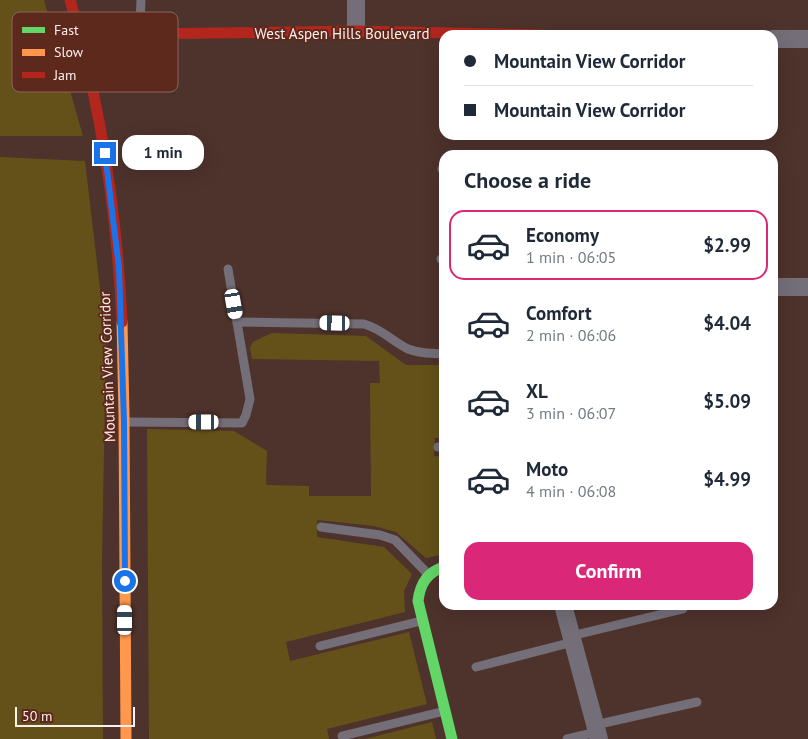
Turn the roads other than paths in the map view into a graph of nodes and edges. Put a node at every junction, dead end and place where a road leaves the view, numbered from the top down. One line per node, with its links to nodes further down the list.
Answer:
1 (356, 0): 2 (street)
2 (356, 31): 3 (main road, West Aspen Hills Boulevard); 4 (main road, West Aspen Hills Boulevard)
3 (178, 33)
4 (439, 33)
5 (778, 39): 6 (street)
6 (808, 39)
7 (94, 92): 13 (main road, Mountain View Corridor)
8 (228, 269): 11 (lane)
9 (778, 287): 10 (street)
10 (808, 287)
11 (237, 322): 12 (lane); 13 (lane)
12 (439, 354)
13 (124, 422): 27 (main road, Mountain View Corridor)
14 (321, 527): 16 (lane)
15 (439, 569): 16 (main road)
16 (429, 574): 19 (main road)
17 (565, 610): 20 (street)
18 (679, 610): 20 (lane)
19 (423, 620): 21 (lane); 24 (main road)
20 (572, 639): 22 (lane); 25 (street)
21 (320, 646)
22 (476, 667)
23 (697, 702): 25 (lane)
24 (445, 711): 26 (lane); 28 (main road)
25 (597, 732): 29 (lane)
26 (342, 736)
27 (126, 739)
28 (452, 739)
29 (567, 739)

